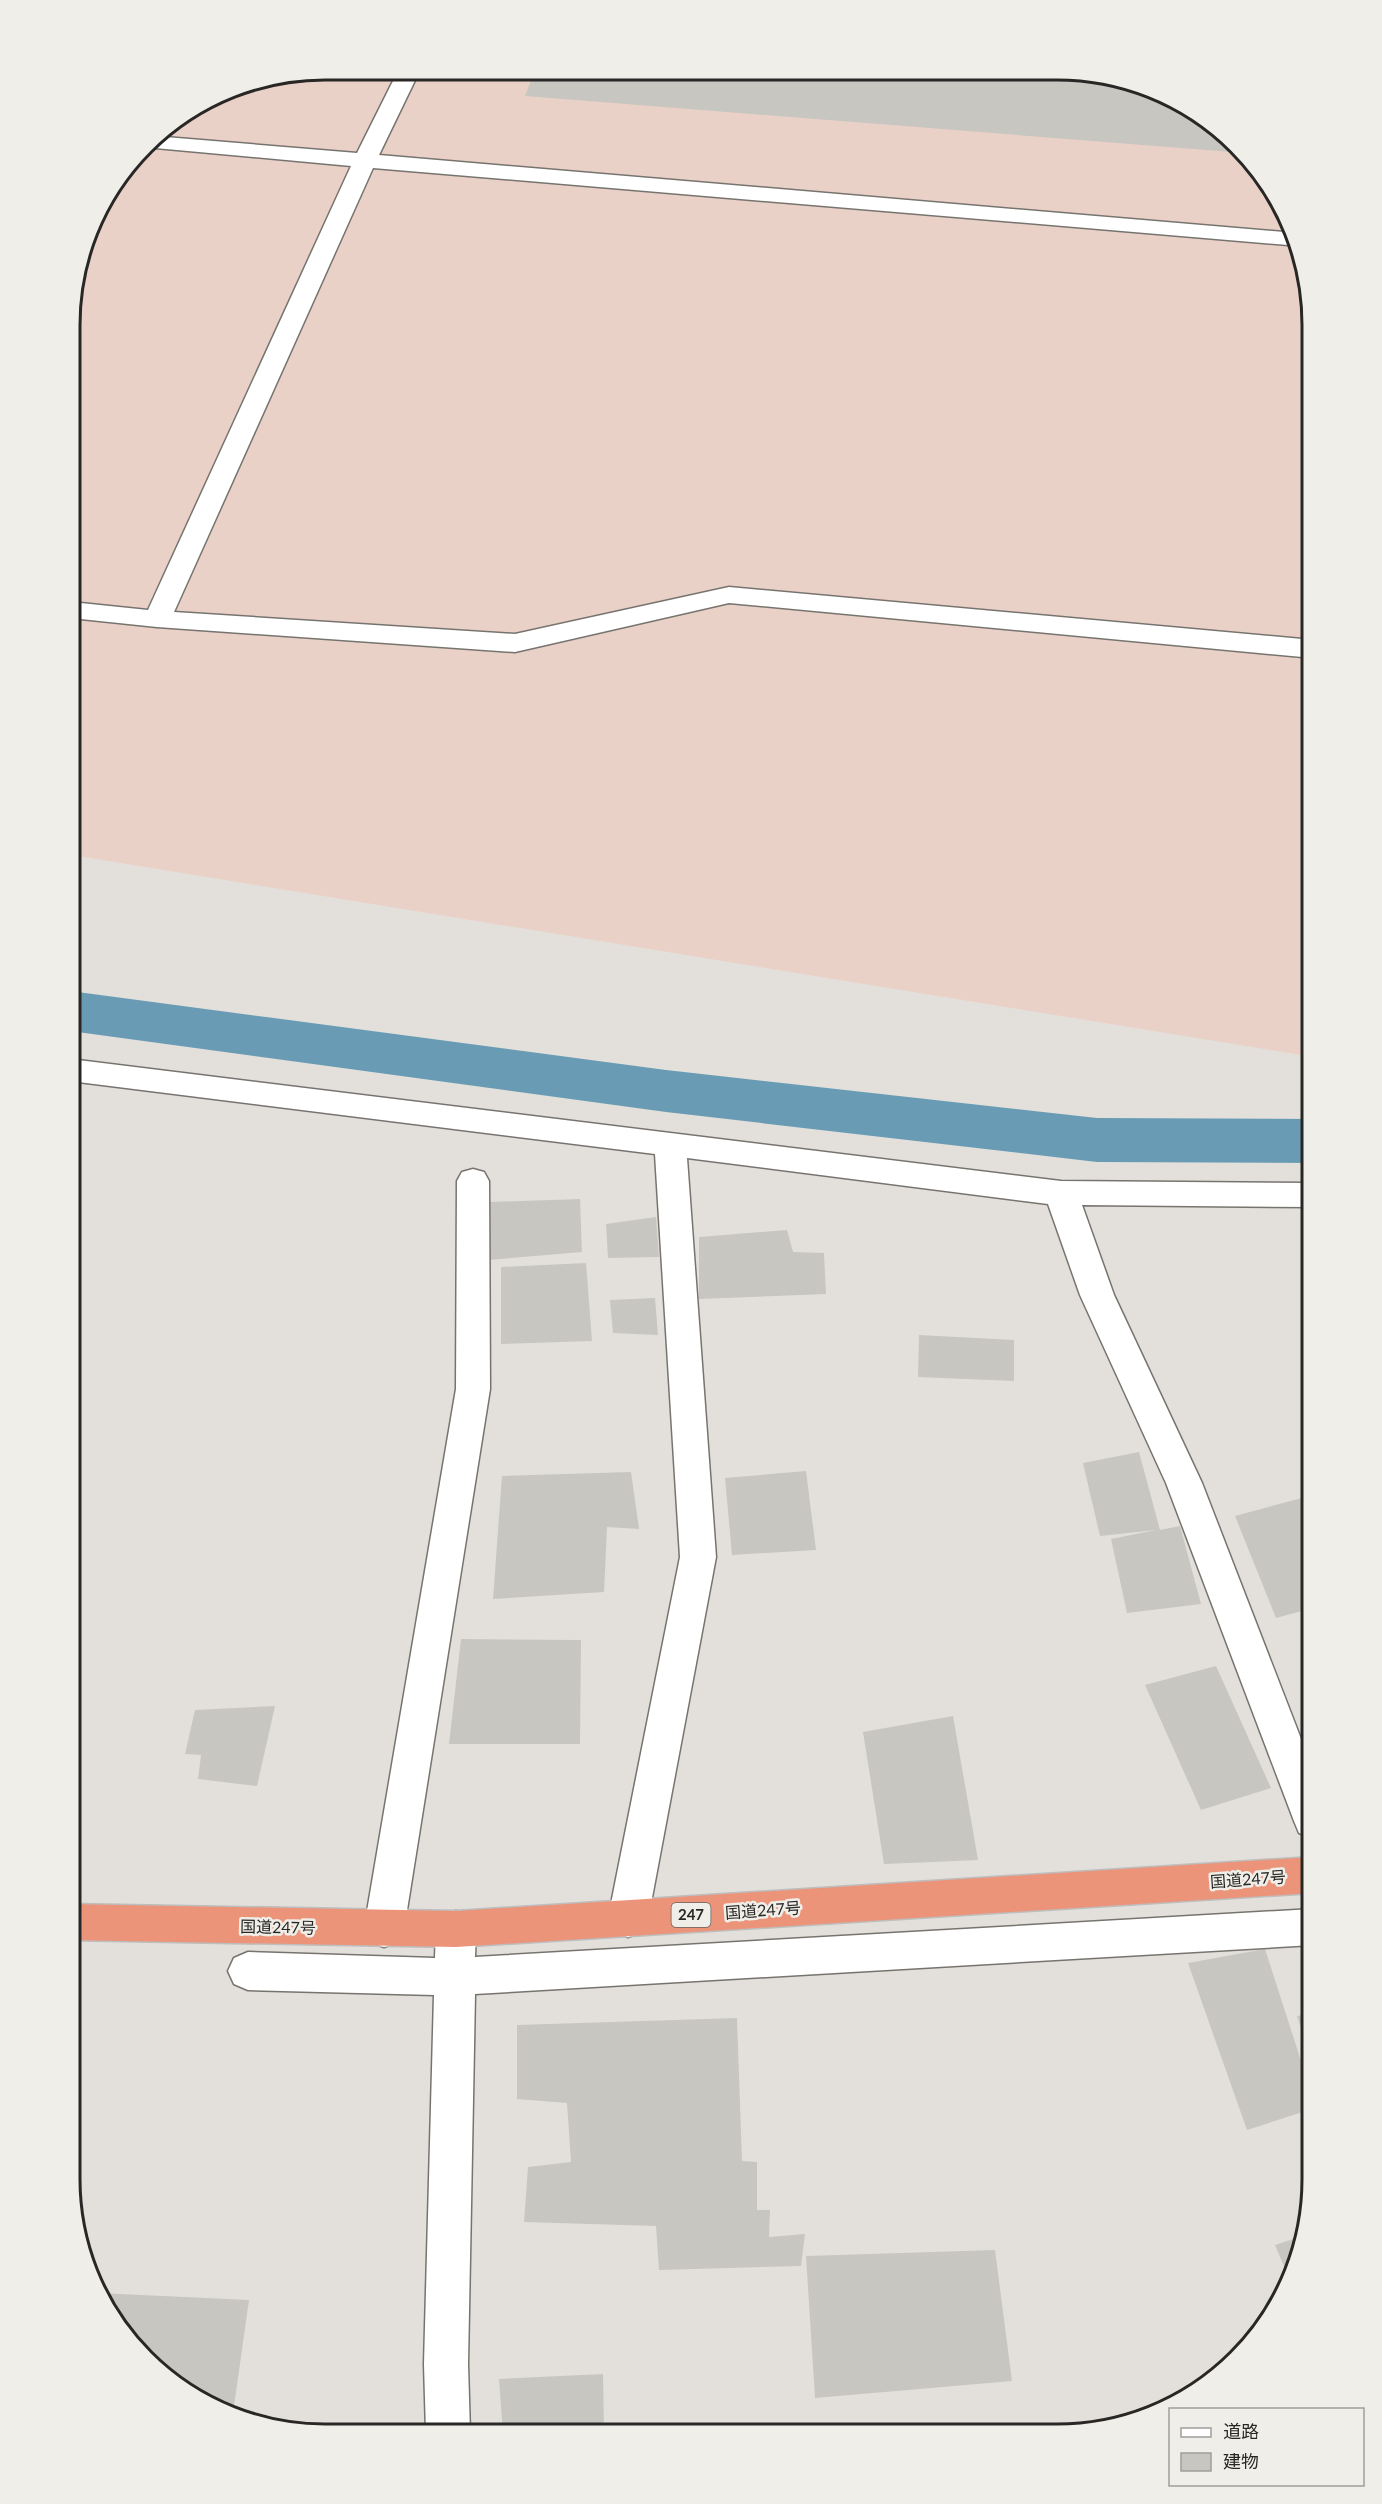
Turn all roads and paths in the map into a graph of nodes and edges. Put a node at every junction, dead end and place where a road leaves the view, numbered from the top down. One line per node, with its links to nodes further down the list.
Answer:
1 (404, 80): 3 (street)
2 (160, 143): 3 (street)
3 (364, 162): 4 (street); 6 (street)
4 (1288, 239)
5 (80, 611): 6 (street)
6 (157, 619): 7 (street)
7 (1302, 649)
8 (80, 1071): 9 (street)
9 (670, 1143): 11 (street); 15 (street)
10 (473, 1181): 18 (street)
11 (1060, 1192): 12 (street); 13 (street)
12 (1302, 1195)
13 (1302, 1795)
14 (1302, 1876): 15 (highway, 国道247号 / 247)
15 (628, 1919): 19 (highway, 国道247号 / 247)
16 (80, 1923): 18 (highway, 国道247号 / 247)
17 (1302, 1928): 21 (street)
18 (384, 1929): 19 (highway, 国道247号 / 247)
19 (456, 1929): 21 (street)
20 (248, 1971): 21 (street)
21 (456, 1977): 22 (street)
22 (448, 2424)

